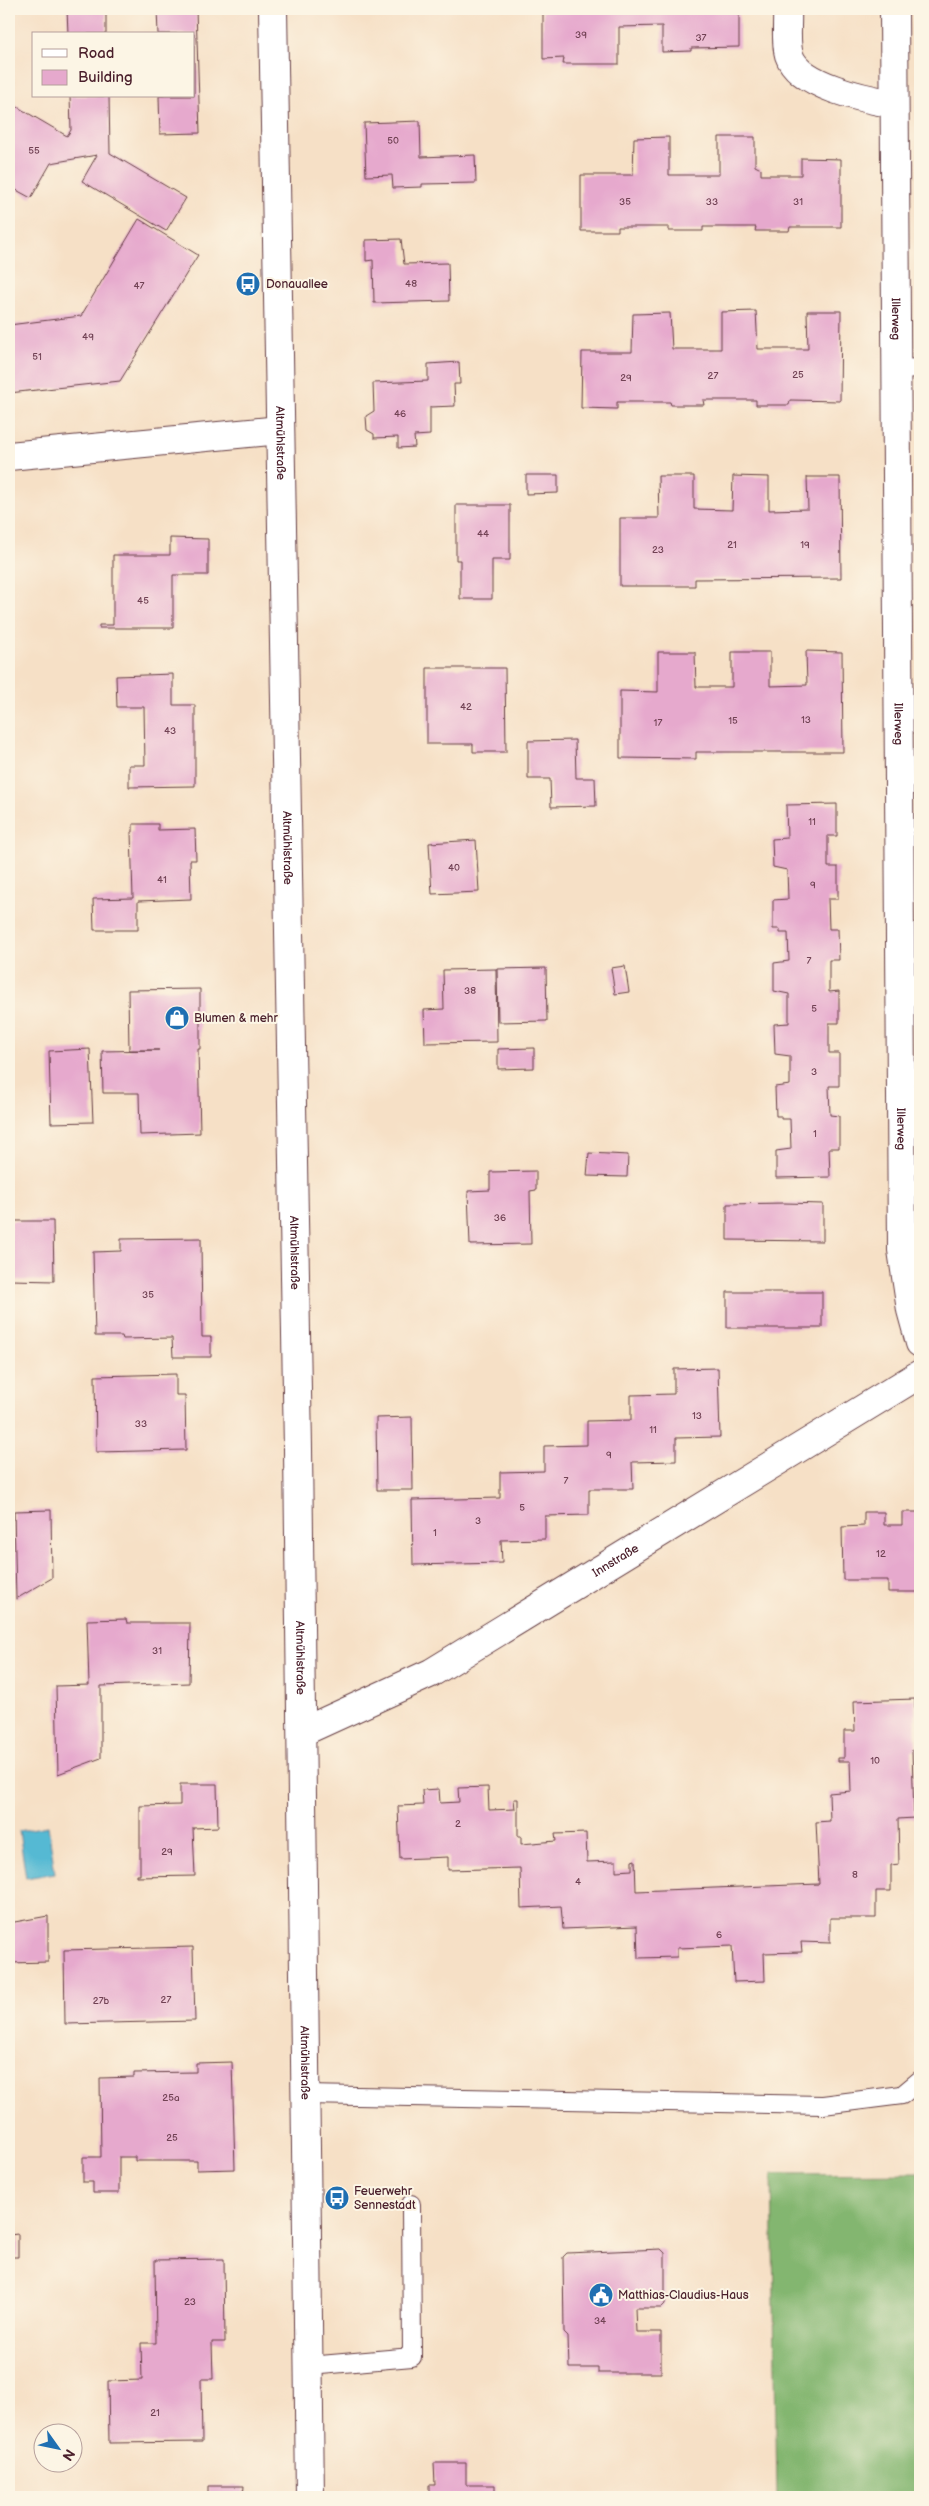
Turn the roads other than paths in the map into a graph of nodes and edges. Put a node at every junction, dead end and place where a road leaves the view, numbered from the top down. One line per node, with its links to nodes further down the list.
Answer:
1 (273, 9): 6 (street, Altmühlstraße)
2 (787, 9): 4 (street)
3 (894, 9): 4 (street, Illerweg)
4 (894, 104): 5 (street, Illerweg)
5 (909, 369): 8 (street, Illerweg)
6 (280, 430): 7 (street); 10 (street, Altmühlstraße)
7 (9, 456)
8 (920, 1342)
9 (920, 1374): 10 (street, Innstraße)
10 (302, 1732): 12 (street, Altmühlstraße)
11 (920, 2080): 12 (lane)
12 (305, 2095): 14 (street, Altmühlstraße)
13 (411, 2204): 14 (lane)
14 (309, 2366): 15 (street, Altmühlstraße)
15 (310, 2497)

